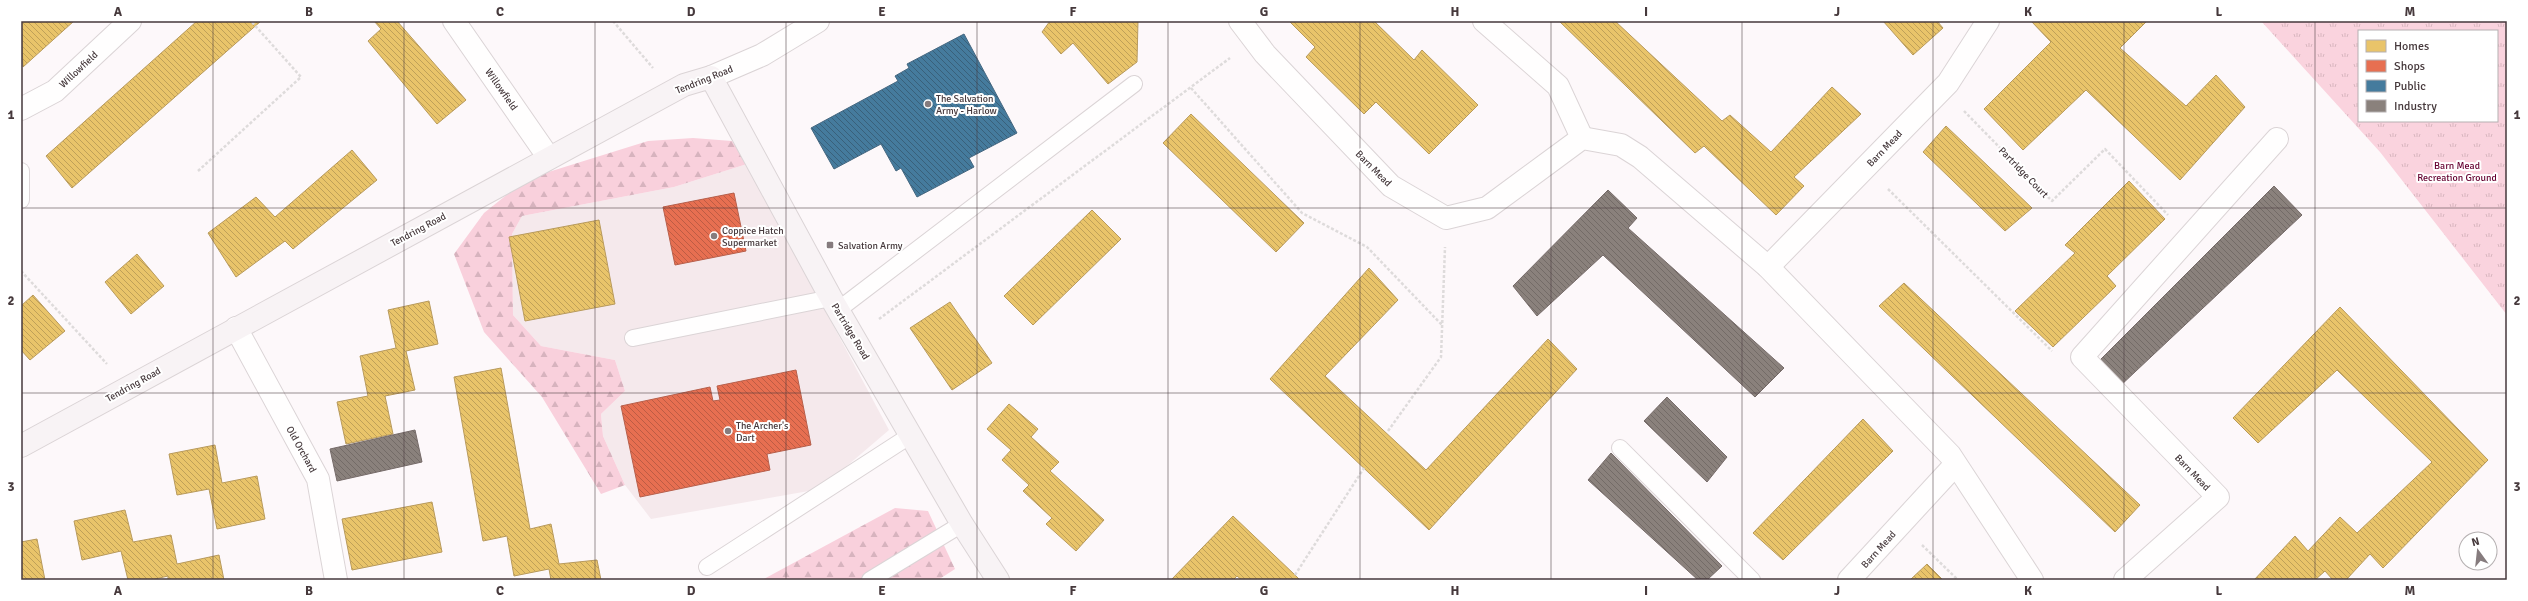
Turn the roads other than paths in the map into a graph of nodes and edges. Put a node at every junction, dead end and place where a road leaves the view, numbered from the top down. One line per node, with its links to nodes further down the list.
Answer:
1 (130, 21): 9 (street, Willowfield)
2 (454, 21): 12 (street, Willowfield)
3 (818, 21): 7 (street, Tendring Road)
4 (1240, 21): 10 (street, Barn Mead)
5 (1484, 21): 10 (street)
6 (1988, 21): 15 (street, Barn Mead)
7 (712, 77): 12 (street, Tendring Road); 16 (street, Partridge Road)
8 (1134, 84): 16 (lane)
9 (21, 109)
10 (1582, 138): 15 (street)
11 (2277, 139): 31 (street, Barn Mead)
12 (549, 158): 17 (street, Tendring Road)
13 (21, 171): 14 (lane)
14 (21, 200)
15 (1768, 266): 22 (street)
16 (835, 304): 18 (lane); 19 (street, Partridge Road)
17 (236, 328): 20 (street, Tendring Road); 25 (street, Old Orchard)
18 (633, 338)
19 (911, 435): 23 (street, Partridge Road); 24 (lane)
20 (21, 446)
21 (1620, 448): 28 (lane)
22 (1955, 465): 29 (street, Barn Mead); 30 (street)
23 (962, 524): 26 (lane); 27 (street, Partridge Road)
24 (707, 567)
25 (336, 580)
26 (870, 580)
27 (998, 580)
28 (1752, 580)
29 (1849, 580)
30 (2032, 580)
31 (2124, 580)

